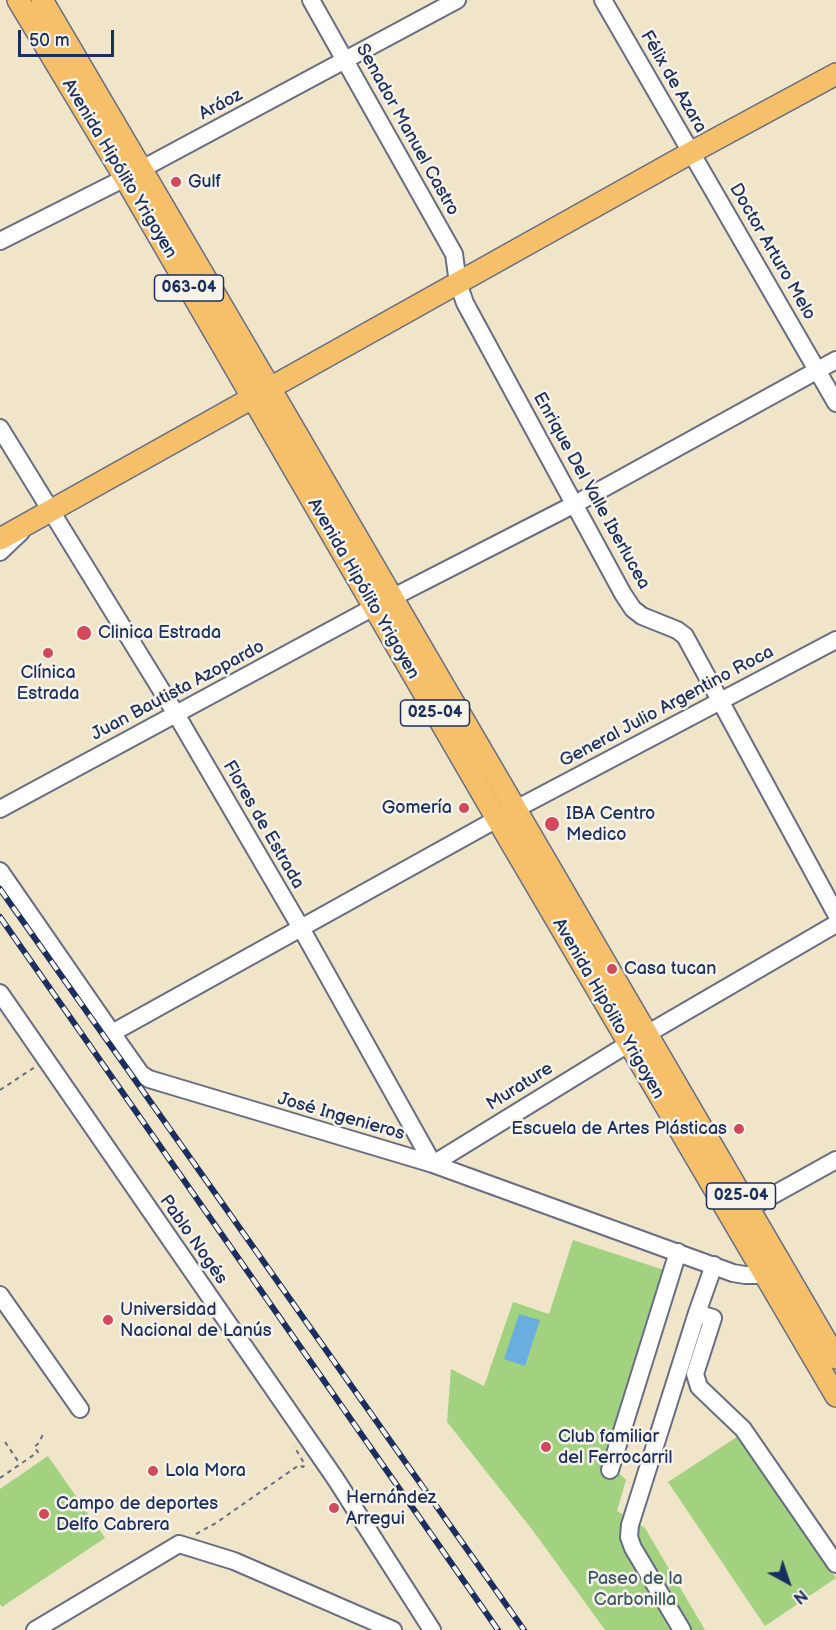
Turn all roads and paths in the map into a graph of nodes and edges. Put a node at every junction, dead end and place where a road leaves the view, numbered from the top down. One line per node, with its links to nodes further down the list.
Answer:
1 (18, 0): 9 (main road, Avenida Hipólito Yrigoyen / 063-04)
2 (42, 0): 9 (main road, Avenida Hipólito Yrigoyen / 063-04)
3 (311, 0): 6 (street, Senador Manuel Castro)
4 (457, 0): 6 (street, Aráoz)
5 (603, 0): 8 (street, Félix de Azara)
6 (346, 61): 9 (street, Aráoz); 11 (street, Senador Manuel Castro)
7 (836, 74): 8 (main road)
8 (692, 152): 11 (main road); 13 (street, Doctor Arturo Melo)
9 (133, 174): 10 (street, Aráoz); 14 (main road, Avenida Hipólito Yrigoyen / 063-04)
10 (0, 241)
11 (458, 283): 14 (main road); 17 (street, Enrique Del Valle Iberlucea)
12 (836, 360): 13 (street, Juan Bautista Azopardo)
13 (817, 370): 15 (street, Doctor Arturo Melo); 17 (street, Juan Bautista Azopardo)
14 (261, 393): 18 (main road); 23 (main road, Avenida Hipólito Yrigoyen / 025-04)
15 (836, 403)
16 (0, 428): 18 (street, Flores de Estrada)
17 (575, 504): 23 (street, Juan Bautista Azopardo); 25 (street, Enrique Del Valle Iberlucea)
18 (51, 511): 19 (main road); 26 (street, Flores de Estrada)
19 (31, 521): 20 (street); 21 (main road); 22 (street)
20 (0, 531)
21 (0, 539)
22 (0, 552)
23 (384, 602): 26 (street, Juan Bautista Azopardo); 28 (main road, Avenida Hipólito Yrigoyen / 025-04)
24 (836, 640): 25 (street, General Julio Argentino Roca)
25 (720, 701): 28 (street, General Julio Argentino Roca); 30 (street, Enrique Del Valle Iberlucea)
26 (176, 714): 27 (street, Juan Bautista Azopardo); 32 (street, Flores de Estrada)
27 (0, 809)
28 (506, 814): 32 (street, General Julio Argentino Roca); 35 (main road, Avenida Hipólito Yrigoyen / 025-04)
29 (0, 870): 34 (street, José Ingenieros)
30 (836, 914)
31 (836, 924): 35 (street, Murature)
32 (301, 928): 34 (street, General Julio Argentino Roca); 39 (street, Flores de Estrada)
33 (0, 993): 59 (street, Pablo Nogés)
34 (112, 1033): 39 (street, José Ingenieros)
35 (637, 1039): 39 (street, Murature); 40 (main road, Avenida Hipólito Yrigoyen / 025-04); 43 (main road, Avenida Hipólito Yrigoyen / 025-04)
36 (39, 1064): 37 (path)
37 (0, 1090)
38 (836, 1160): 40 (street)
39 (433, 1164): 41 (street, José Ingenieros)
40 (748, 1209): 46 (main road, Avenida Hipólito Yrigoyen / 025-04)
41 (678, 1252): 42 (street, José Ingenieros); 53 (street)
42 (714, 1265): 43 (street, José Ingenieros); 45 (street)
43 (764, 1275): 47 (main road, Avenida Hipólito Yrigoyen / 025-04)
44 (0, 1295): 48 (street)
45 (697, 1313): 56 (street); 60 (street)
46 (836, 1358)
47 (836, 1396)
48 (80, 1409)
49 (43, 1434): 52 (path)
50 (5, 1442): 52 (path)
51 (293, 1445): 55 (path)
52 (20, 1464): 54 (path)
53 (610, 1470)
54 (0, 1478)
55 (179, 1544): 57 (street); 58 (street)
56 (836, 1564)
57 (35, 1630)
58 (393, 1630)
59 (432, 1630)
60 (682, 1630)

